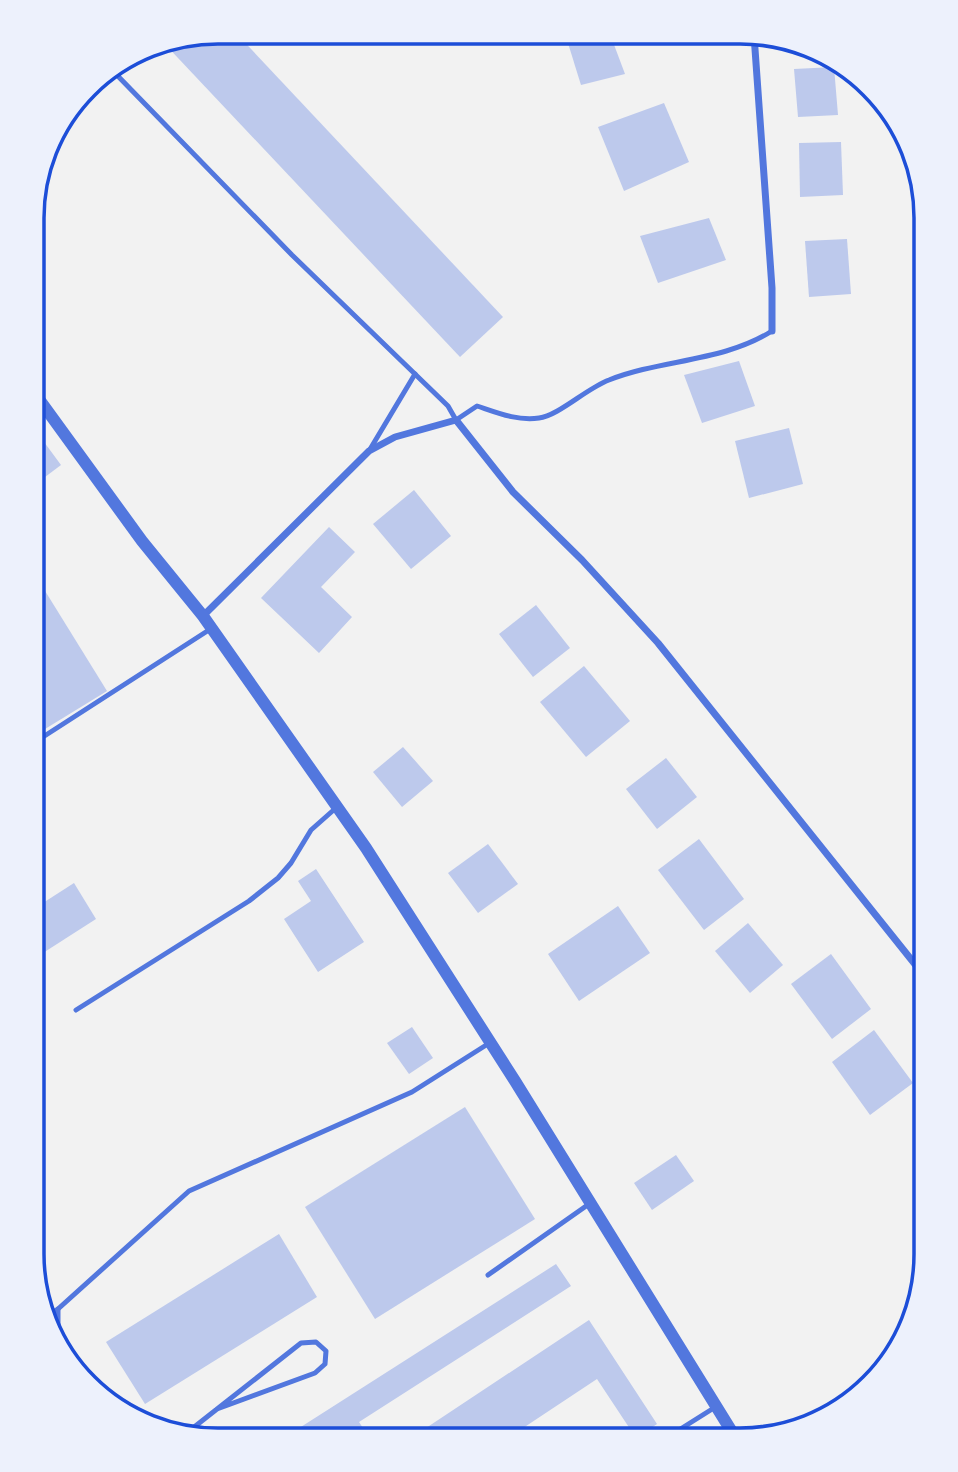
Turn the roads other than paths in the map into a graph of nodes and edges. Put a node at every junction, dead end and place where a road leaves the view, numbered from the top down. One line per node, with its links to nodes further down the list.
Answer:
1 (755, 45): 3 (street)
2 (118, 76): 4 (lane)
3 (772, 331): 6 (lane)
4 (415, 374): 6 (lane); 7 (lane)
5 (44, 406): 8 (street)
6 (456, 420): 7 (street); 12 (street)
7 (369, 450): 8 (street)
8 (203, 616): 9 (street)
9 (212, 628): 10 (lane); 11 (street)
10 (44, 736)
11 (337, 807): 13 (lane); 14 (street)
12 (914, 963)
13 (76, 1010)
14 (491, 1042): 15 (street); 17 (lane)
15 (592, 1203): 16 (lane); 20 (street)
16 (488, 1275)
17 (58, 1309): 18 (lane); 19 (lane)
18 (54, 1312)
19 (58, 1323)
20 (717, 1406): 23 (lane); 24 (street)
21 (217, 1409): 21 (lane); 22 (lane)
22 (194, 1427)
23 (682, 1428)
24 (730, 1428)

